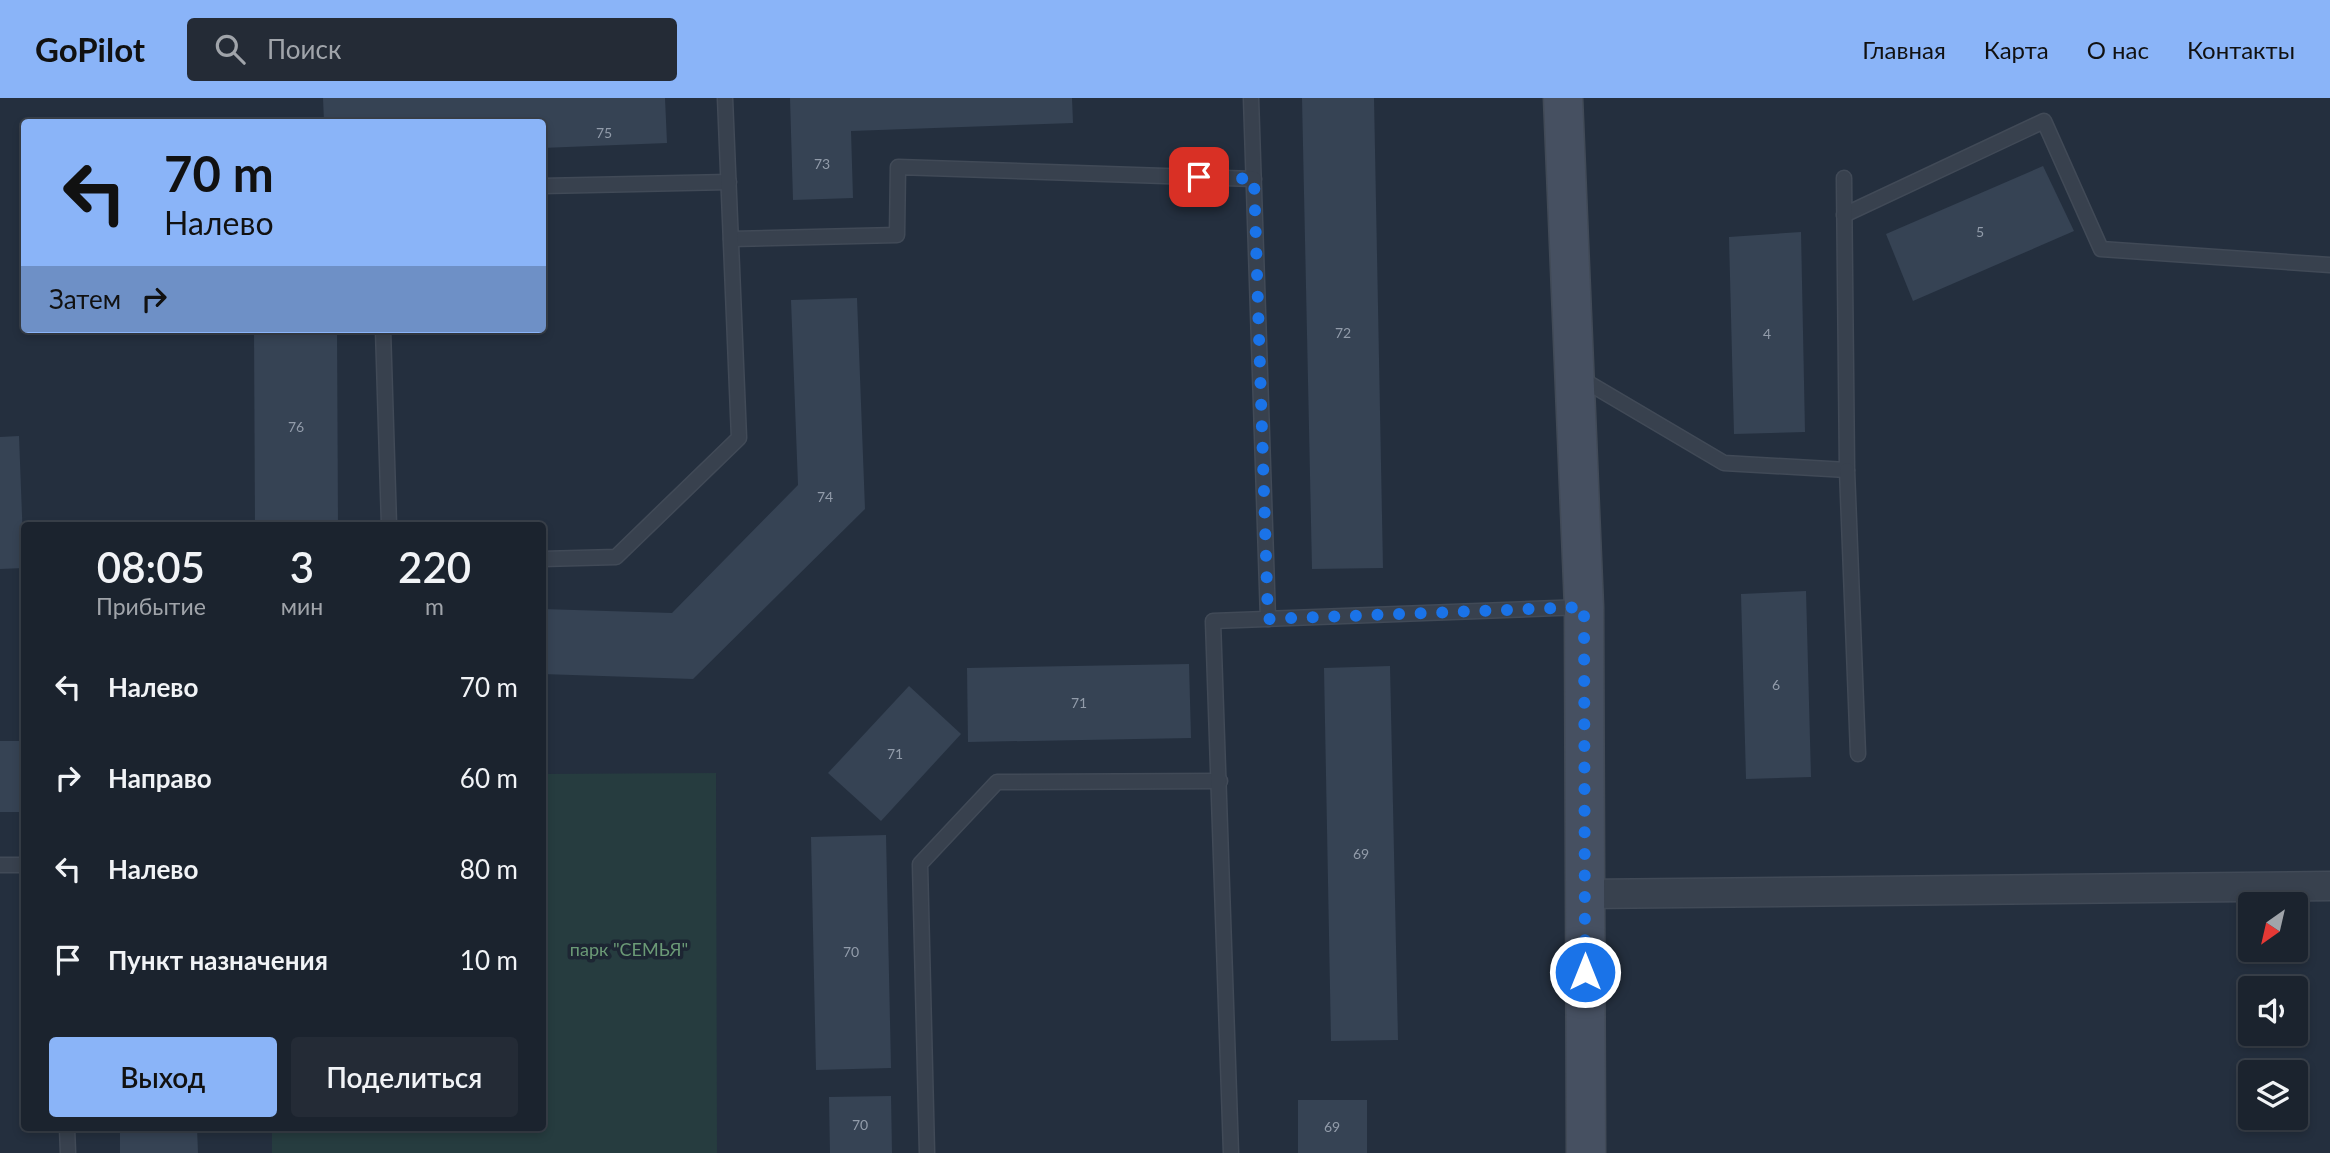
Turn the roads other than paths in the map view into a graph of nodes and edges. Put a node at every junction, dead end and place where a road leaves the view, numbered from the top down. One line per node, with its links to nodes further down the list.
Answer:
1 (725, 98): 6 (lane)
2 (1251, 98): 5 (lane)
3 (1563, 98): 12 (main road)
4 (1844, 178): 8 (lane)
5 (1254, 179): 9 (lane); 17 (lane)
6 (729, 181): 7 (lane); 9 (lane)
7 (546, 186)
8 (1844, 215): 10 (lane); 13 (lane)
9 (731, 239): 15 (lane)
10 (2330, 265)
11 (383, 333): 14 (lane)
12 (1576, 376): 13 (lane); 16 (main road)
13 (1847, 470): 18 (lane)
14 (389, 522)
15 (546, 558)
16 (1584, 607): 17 (lane); 23 (main road)
17 (1268, 619): 19 (lane)
18 (1858, 754)
19 (1220, 781): 26 (lane); 27 (lane)
20 (0, 865): 21 (lane)
21 (21, 865)
22 (2330, 886): 23 (street)
23 (1585, 894): 28 (main road)
24 (67, 1131): 25 (lane)
25 (68, 1153)
26 (927, 1153)
27 (1231, 1153)
28 (1586, 1153)

